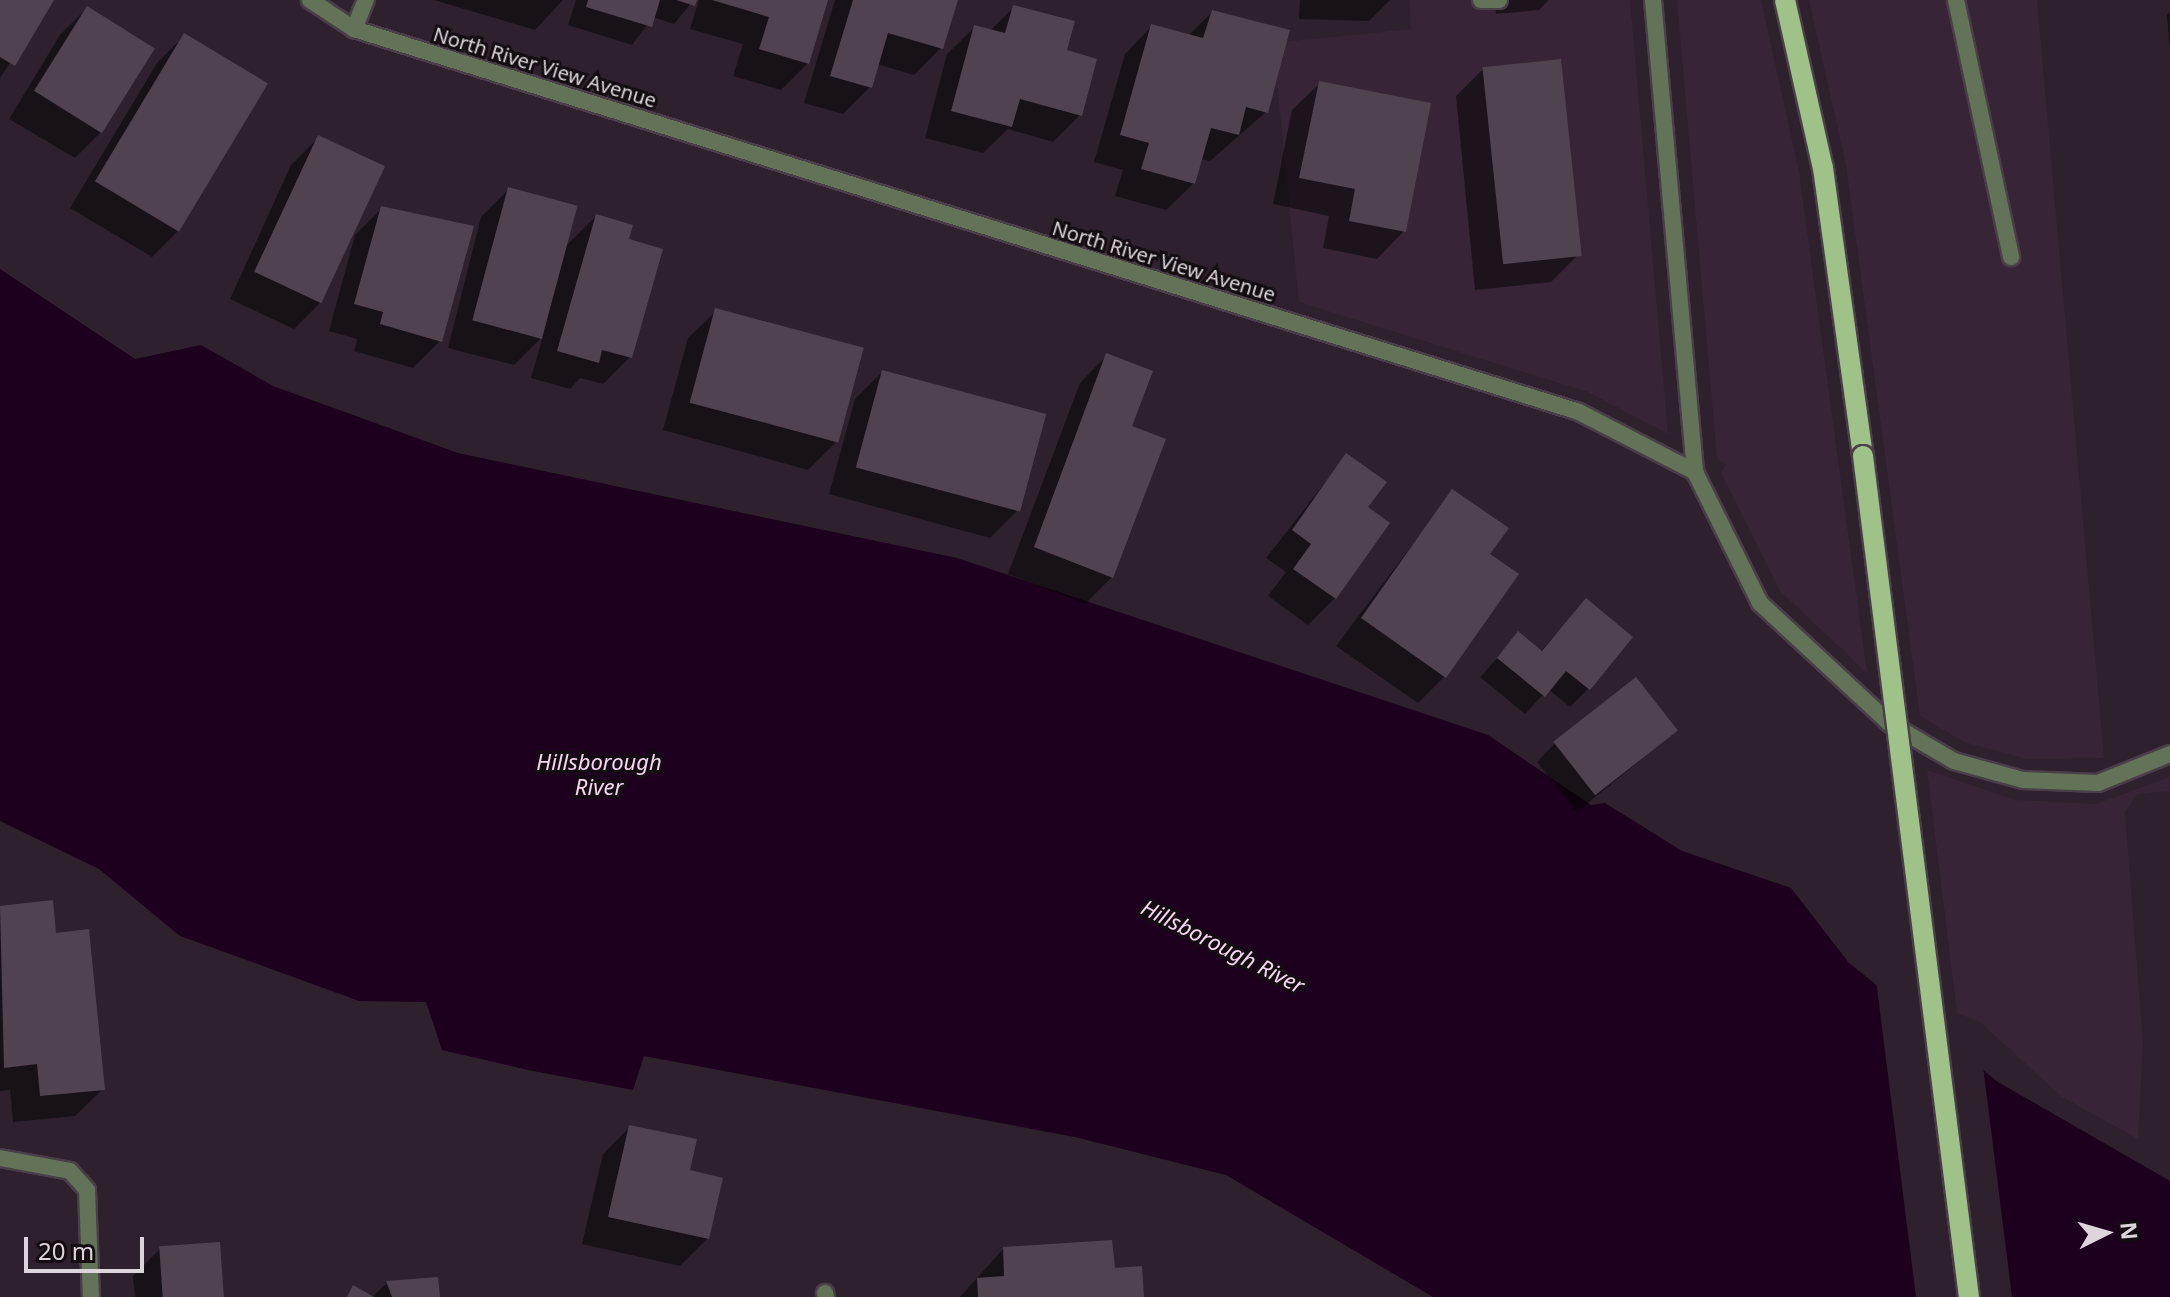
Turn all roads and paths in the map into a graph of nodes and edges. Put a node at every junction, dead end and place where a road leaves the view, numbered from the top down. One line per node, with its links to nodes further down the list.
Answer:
1 (310, 0): 8 (street, North River View Avenue)
2 (366, 0): 8 (street)
3 (1481, 0): 4 (street)
4 (1499, 0)
5 (1653, 0): 10 (street)
6 (1785, 0): 14 (main road, bridge)
7 (1956, 0): 9 (street)
8 (354, 29): 10 (street, North River View Avenue)
9 (2011, 257)
10 (1695, 472): 11 (street)
11 (2170, 754)
12 (0, 1158): 13 (street)
13 (91, 1297)
14 (1969, 1297)

